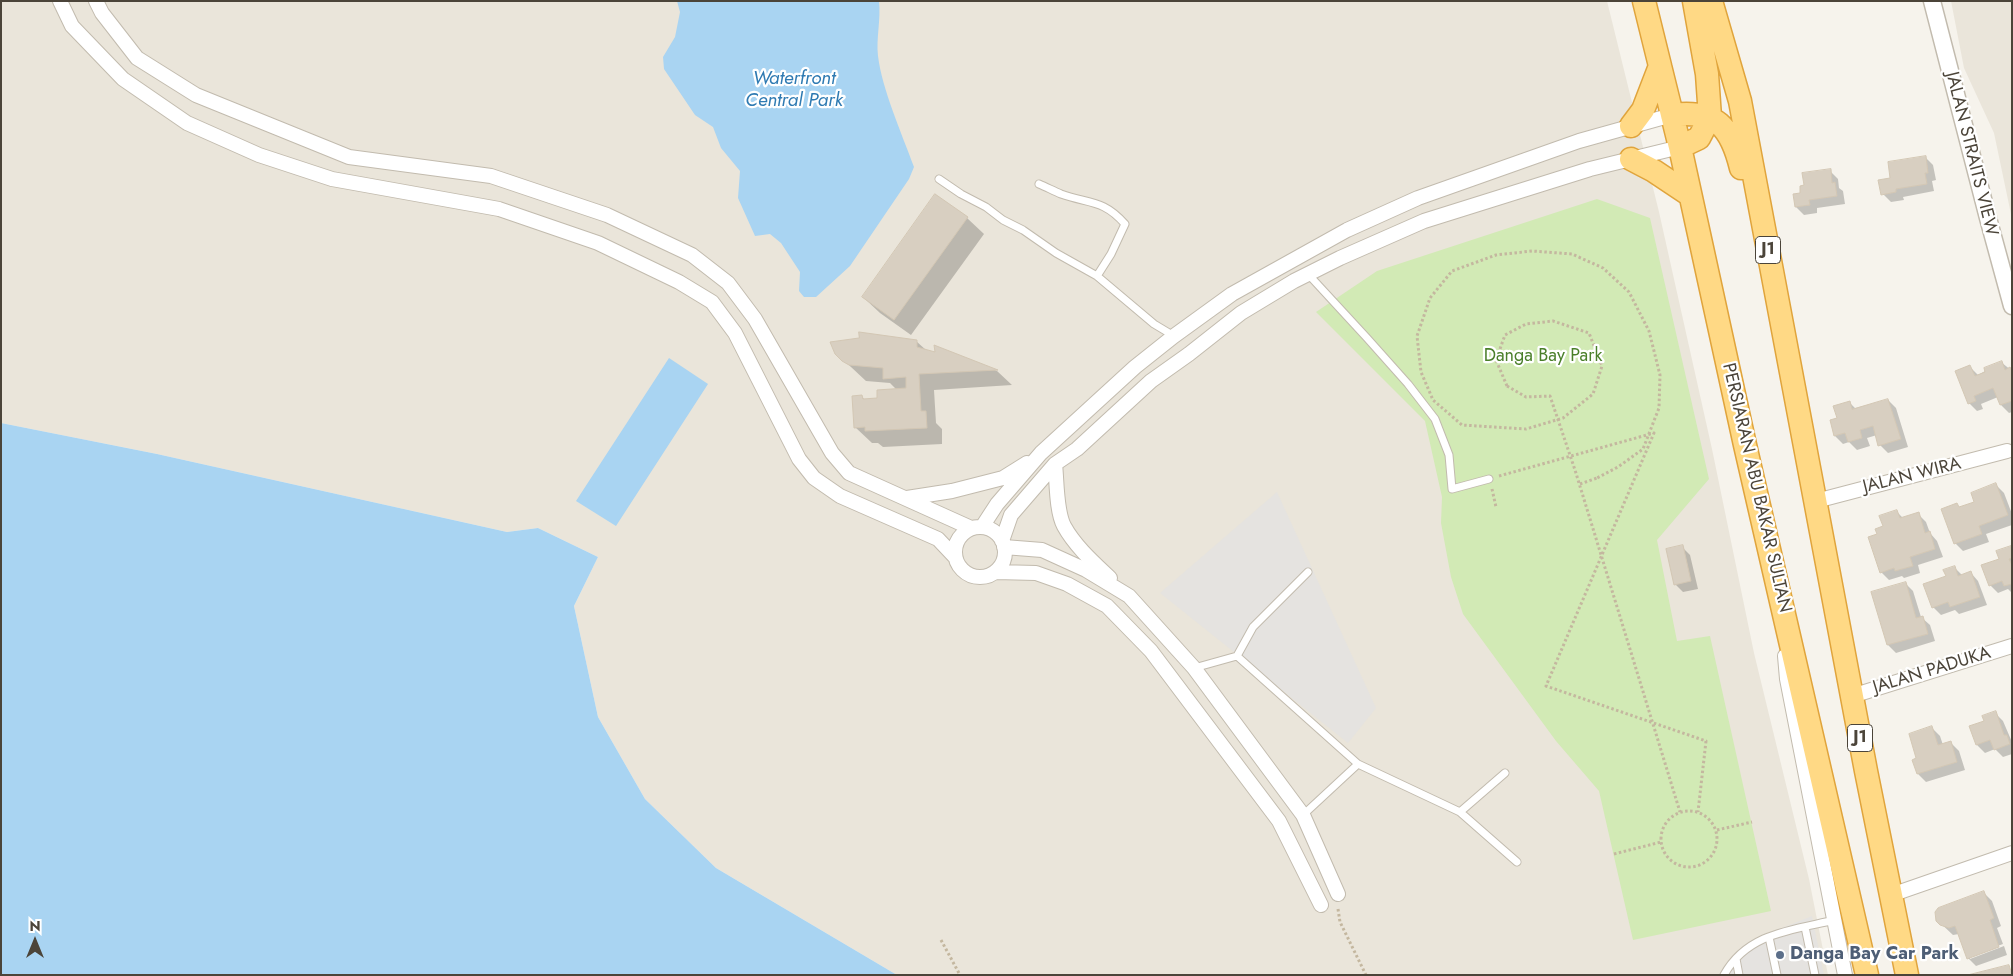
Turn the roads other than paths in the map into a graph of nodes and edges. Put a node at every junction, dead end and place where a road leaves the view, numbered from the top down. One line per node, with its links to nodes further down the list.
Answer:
1 (60, 1): 29 (street)
2 (96, 1): 25 (street)
3 (1644, 1): 7 (highway, PERSIARAN ABU BAKAR SULTAN)
4 (1694, 1): 9 (highway)
5 (1711, 1): 19 (highway, J1)
6 (1932, 1): 18 (street, JALAN STRAITS VIEW)
7 (1660, 66): 8 (highway, PERSIARAN ABU BAKAR SULTAN); 10 (highway)
8 (1672, 115): 9 (highway); 10 (street); 11 (highway, PERSIARAN ABU BAKAR SULTAN)
9 (1710, 116): 11 (highway); 19 (highway)
10 (1631, 126): 20 (street)
11 (1680, 147): 12 (street); 15 (highway, PERSIARAN ABU BAKAR SULTAN)
12 (1631, 159): 15 (highway); 16 (street)
13 (939, 179): 17 (lane)
14 (1039, 184): 17 (lane)
15 (1690, 195): 33 (highway, PERSIARAN ABU BAKAR SULTAN)
16 (1308, 274): 23 (street); 24 (lane)
17 (1097, 276): 20 (lane)
18 (2012, 306)
19 (1782, 324): 26 (highway, J1)
20 (1174, 336): 22 (street)
21 (2007, 451): 26 (street, JALAN WIRA)
22 (1041, 454): 25 (street); 27 (street)
23 (1055, 464): 28 (street); 32 (street)
24 (1489, 479)
25 (906, 498): 27 (street)
26 (1816, 500): 37 (highway, J1)
27 (977, 527): 28 (street); 29 (street)
28 (1003, 544): 30 (street); 32 (street)
29 (955, 557): 30 (street)
30 (996, 572): 46 (street)
31 (1308, 572): 35 (lane)
32 (1129, 596): 36 (street)
33 (1781, 601): 47 (street); 56 (highway, PERSIARAN ABU BAKAR SULTAN)
34 (2012, 646): 37 (street, JALAN PADUKA)
35 (1237, 656): 36 (lane); 38 (lane)
36 (1194, 668): 41 (street)
37 (1852, 696): 45 (highway, J1)
38 (1358, 764): 40 (lane); 41 (lane)
39 (1505, 773): 40 (lane)
40 (1460, 812): 43 (lane)
41 (1303, 815): 44 (street)
42 (2012, 853): 45 (street)
43 (1517, 862)
44 (1338, 894)
45 (1891, 895): 57 (highway, J1)
46 (1321, 905)
47 (1835, 920): 48 (lane); 55 (street)
48 (1805, 927): 49 (lane); 54 (lane)
49 (1769, 936): 50 (lane); 53 (lane)
50 (1736, 959): 51 (lane); 52 (lane)
51 (1724, 975)
52 (1739, 975)
53 (1777, 975)
54 (1816, 975)
55 (1845, 975)
56 (1867, 975)
57 (1907, 975)

